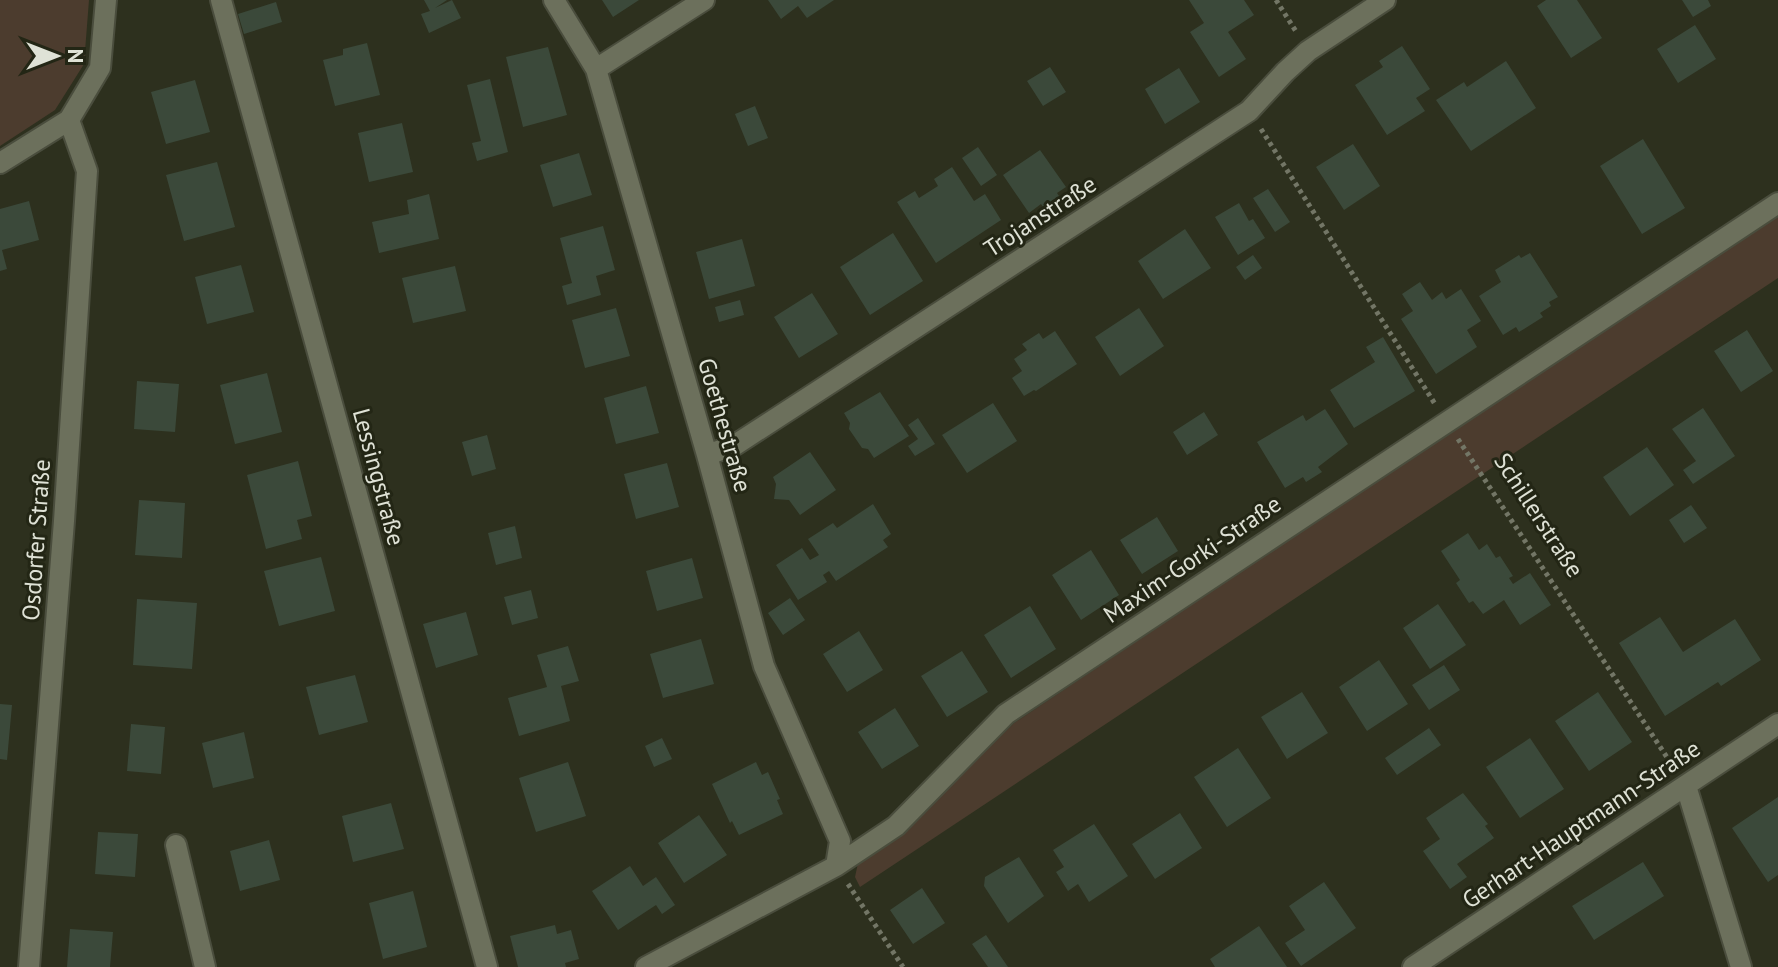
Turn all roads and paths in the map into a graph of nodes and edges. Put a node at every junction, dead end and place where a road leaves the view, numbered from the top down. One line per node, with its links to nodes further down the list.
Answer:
1 (106, 0): 10 (street)
2 (221, 0): 21 (street, Lessingstraße)
3 (554, 0): 8 (street, Goethestraße)
4 (704, 0): 8 (street)
5 (1276, 0): 7 (path)
6 (1385, 0): 7 (street, Trojanstraße)
7 (1308, 51): 9 (street, Trojanstraße)
8 (596, 69): 14 (street, Goethestraße)
9 (1249, 111): 13 (path, Schillerstraße); 14 (street, Trojanstraße)
10 (69, 120): 11 (street); 19 (street, Osdorfer Straße)
11 (0, 163)
12 (1778, 203): 13 (street, Maxim-Gorki-Straße)
13 (1445, 421): 16 (path, Schillerstraße); 18 (street, Maxim-Gorki-Straße)
14 (707, 455): 18 (street, Goethestraße)
15 (1778, 724): 16 (street, Gerhart-Hauptmann-Straße)
16 (1686, 786): 24 (street, Gerhart-Hauptmann-Straße); 25 (street)
17 (176, 845): 20 (street)
18 (836, 866): 22 (street, Maxim-Gorki-Straße); 23 (path)
19 (29, 967)
20 (205, 967)
21 (487, 967)
22 (646, 967)
23 (903, 967)
24 (1413, 967)
25 (1741, 967)

